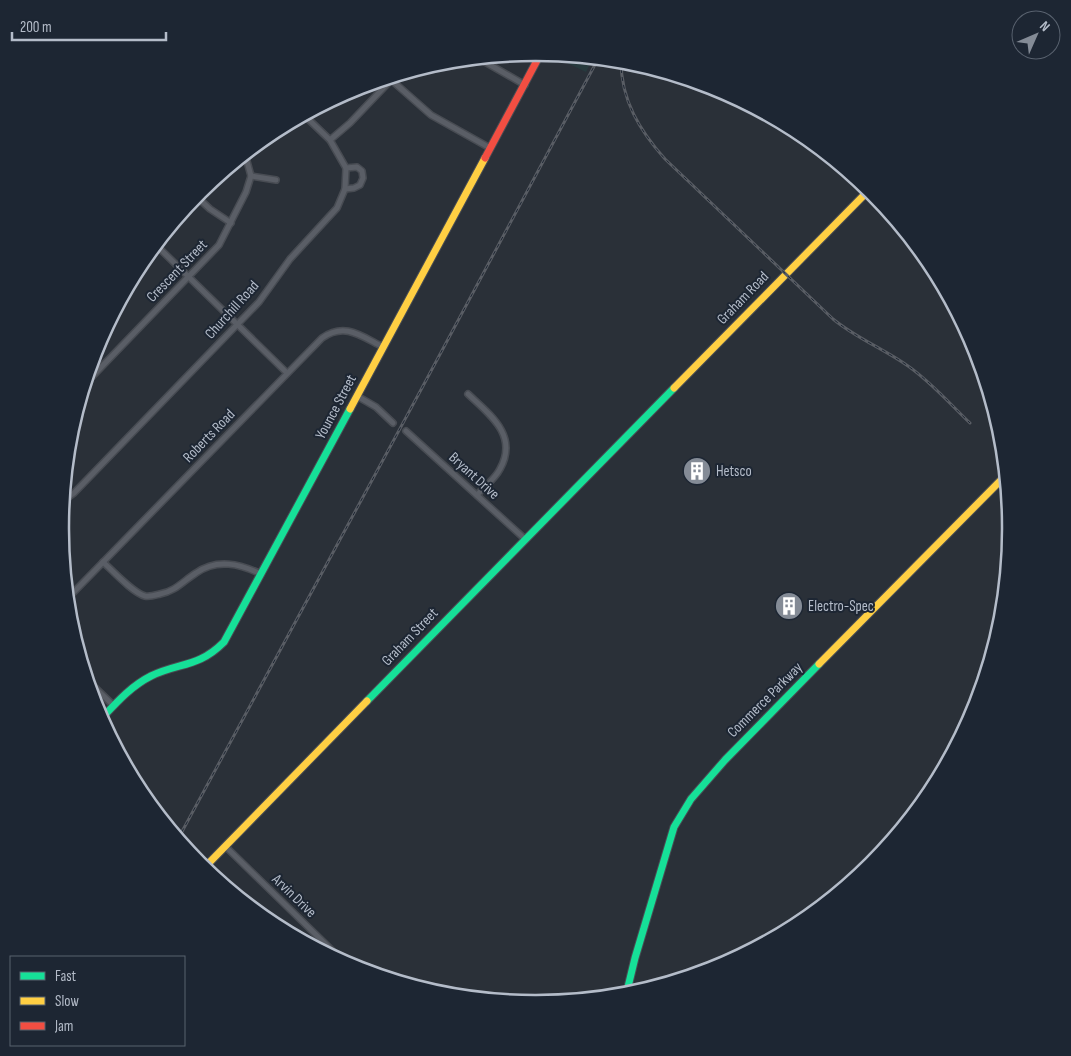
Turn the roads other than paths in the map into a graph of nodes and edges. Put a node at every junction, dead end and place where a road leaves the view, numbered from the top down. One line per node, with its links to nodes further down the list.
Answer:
1 (537, 61): 4 (street, Younce Street)
2 (488, 64): 4 (street)
3 (395, 83): 8 (street)
4 (525, 85): 8 (street, Younce Street)
5 (383, 87): 7 (street)
6 (309, 120): 7 (street)
7 (330, 140): 10 (street)
8 (490, 148): 20 (street, Younce Street)
9 (247, 161): 11 (street)
10 (346, 168): 13 (street, Churchill Road); 13 (street)
11 (251, 176): 12 (street); 16 (street, Crescent Street)
12 (276, 180)
13 (345, 189): 19 (street, Churchill Road)
14 (863, 196): 26 (street, Graham Road)
15 (202, 202): 16 (street)
16 (231, 223): 18 (street, Crescent Street)
17 (161, 250): 18 (street)
18 (189, 277): 19 (street); 21 (street, Crescent Street)
19 (237, 325): 22 (street); 30 (street, Churchill Road)
20 (383, 347): 22 (street, Roberts Road); 24 (street, Younce Street)
21 (96, 373)
22 (288, 373): 32 (street, Roberts Road)
23 (468, 394): 29 (street)
24 (357, 396): 25 (street); 33 (street, Younce Street)
25 (393, 423)
26 (637, 426): 31 (street, Graham Street)
27 (406, 431): 29 (street, Bryant Drive)
28 (999, 482): 41 (street, Commerce Parkway)
29 (477, 495): 31 (street, Bryant Drive)
30 (70, 496)
31 (525, 539): 38 (street, Graham Street)
32 (103, 562): 33 (street); 34 (street, Roberts Road)
33 (261, 574): 36 (street, Younce Street)
34 (74, 592)
35 (99, 691): 36 (street)
36 (113, 705): 37 (street, Younce Street)
37 (106, 712)
38 (225, 846): 39 (street, Graham Street); 40 (street, Arvin Drive)
39 (210, 862)
40 (328, 946)
41 (628, 986)

